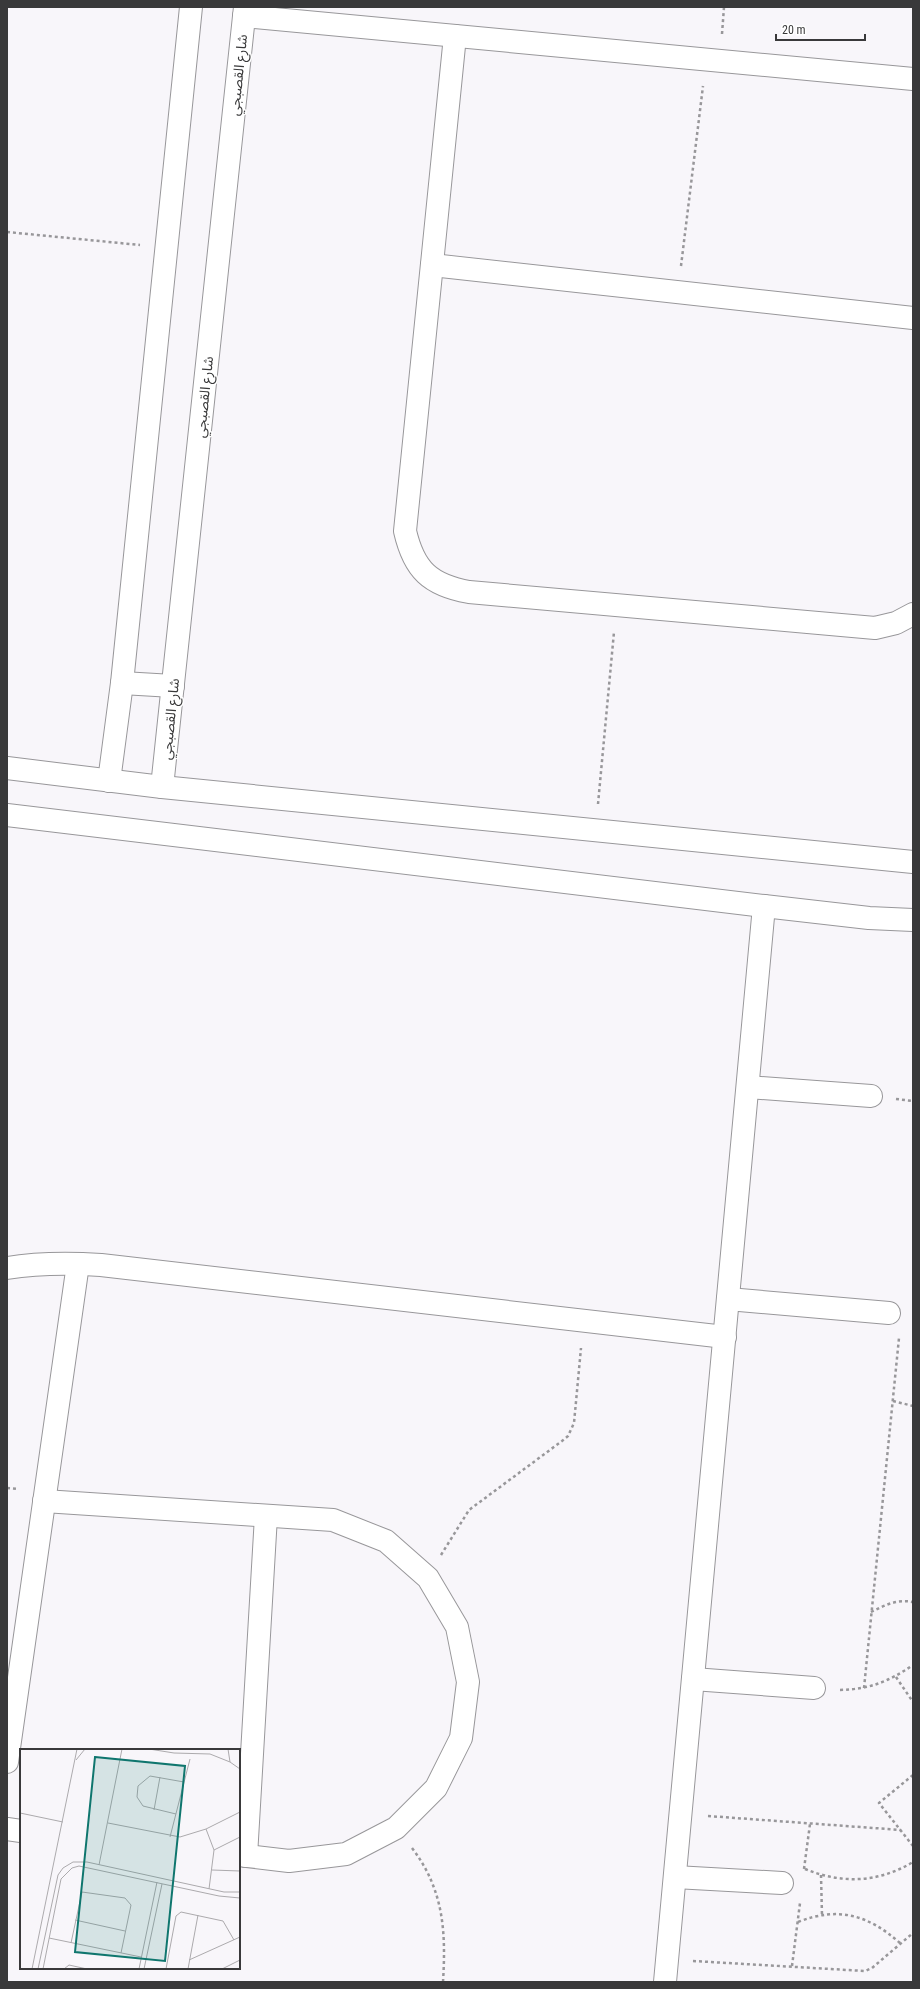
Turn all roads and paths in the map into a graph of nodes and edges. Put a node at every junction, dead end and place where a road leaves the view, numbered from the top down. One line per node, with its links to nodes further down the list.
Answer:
1 (191, 7): 7 (street)
2 (244, 11): 3 (street); 14 (street, شارع القصبجي)
3 (455, 36): 4 (street); 8 (street)
4 (706, 60): 5 (street); 9 (path)
5 (913, 79)
6 (7, 232): 7 (path)
7 (166, 247): 13 (street)
8 (432, 265): 9 (street); 11 (street)
9 (678, 292): 10 (street)
10 (913, 318)
11 (617, 605): 12 (street); 19 (path)
12 (913, 614)
13 (122, 683): 14 (street); 16 (street)
14 (173, 686): 17 (street, شارع القصبجي)
15 (7, 768): 16 (street)
16 (109, 781): 17 (street)
17 (162, 787): 19 (street)
18 (7, 815): 21 (street)
19 (595, 830): 20 (street)
20 (913, 862)
21 (764, 906): 22 (street); 23 (street)
22 (913, 920)
23 (748, 1087): 24 (street); 27 (street)
24 (871, 1096)
25 (78, 1264): 26 (street); 29 (street); 34 (street)
26 (7, 1268)
27 (728, 1300): 28 (street); 30 (street)
28 (889, 1312)
29 (584, 1321): 30 (street); 36 (path)
30 (725, 1337): 41 (street)
31 (899, 1337): 32 (path)
32 (893, 1401): 33 (path); 38 (path)
33 (913, 1406)
34 (44, 1501): 35 (street); 45 (street)
35 (266, 1516): 36 (street); 53 (street)
36 (428, 1578): 48 (street)
37 (913, 1602): 38 (path)
38 (871, 1612): 43 (path)
39 (913, 1665): 40 (path)
40 (896, 1677): 43 (path); 44 (path)
41 (693, 1679): 42 (street); 57 (street)
42 (814, 1688): 43 (path)
43 (864, 1688)
44 (913, 1702)
45 (7, 1762)
46 (913, 1776): 50 (path)
47 (704, 1816): 50 (path)
48 (396, 1828): 53 (street); 64 (path)
49 (7, 1829): 51 (street)
50 (901, 1830): 52 (path)
51 (20, 1831)
52 (913, 1846)
53 (243, 1856)
54 (913, 1862): 56 (path)
55 (804, 1868): 56 (path)
56 (821, 1875): 59 (path)
57 (674, 1877): 58 (street); 63 (street)
58 (782, 1883)
59 (822, 1915): 60 (path); 62 (path)
60 (798, 1922)
61 (913, 1933): 62 (path)
62 (900, 1943): 63 (path)
63 (667, 1960): 65 (street)
64 (443, 1982)
65 (665, 1982)

